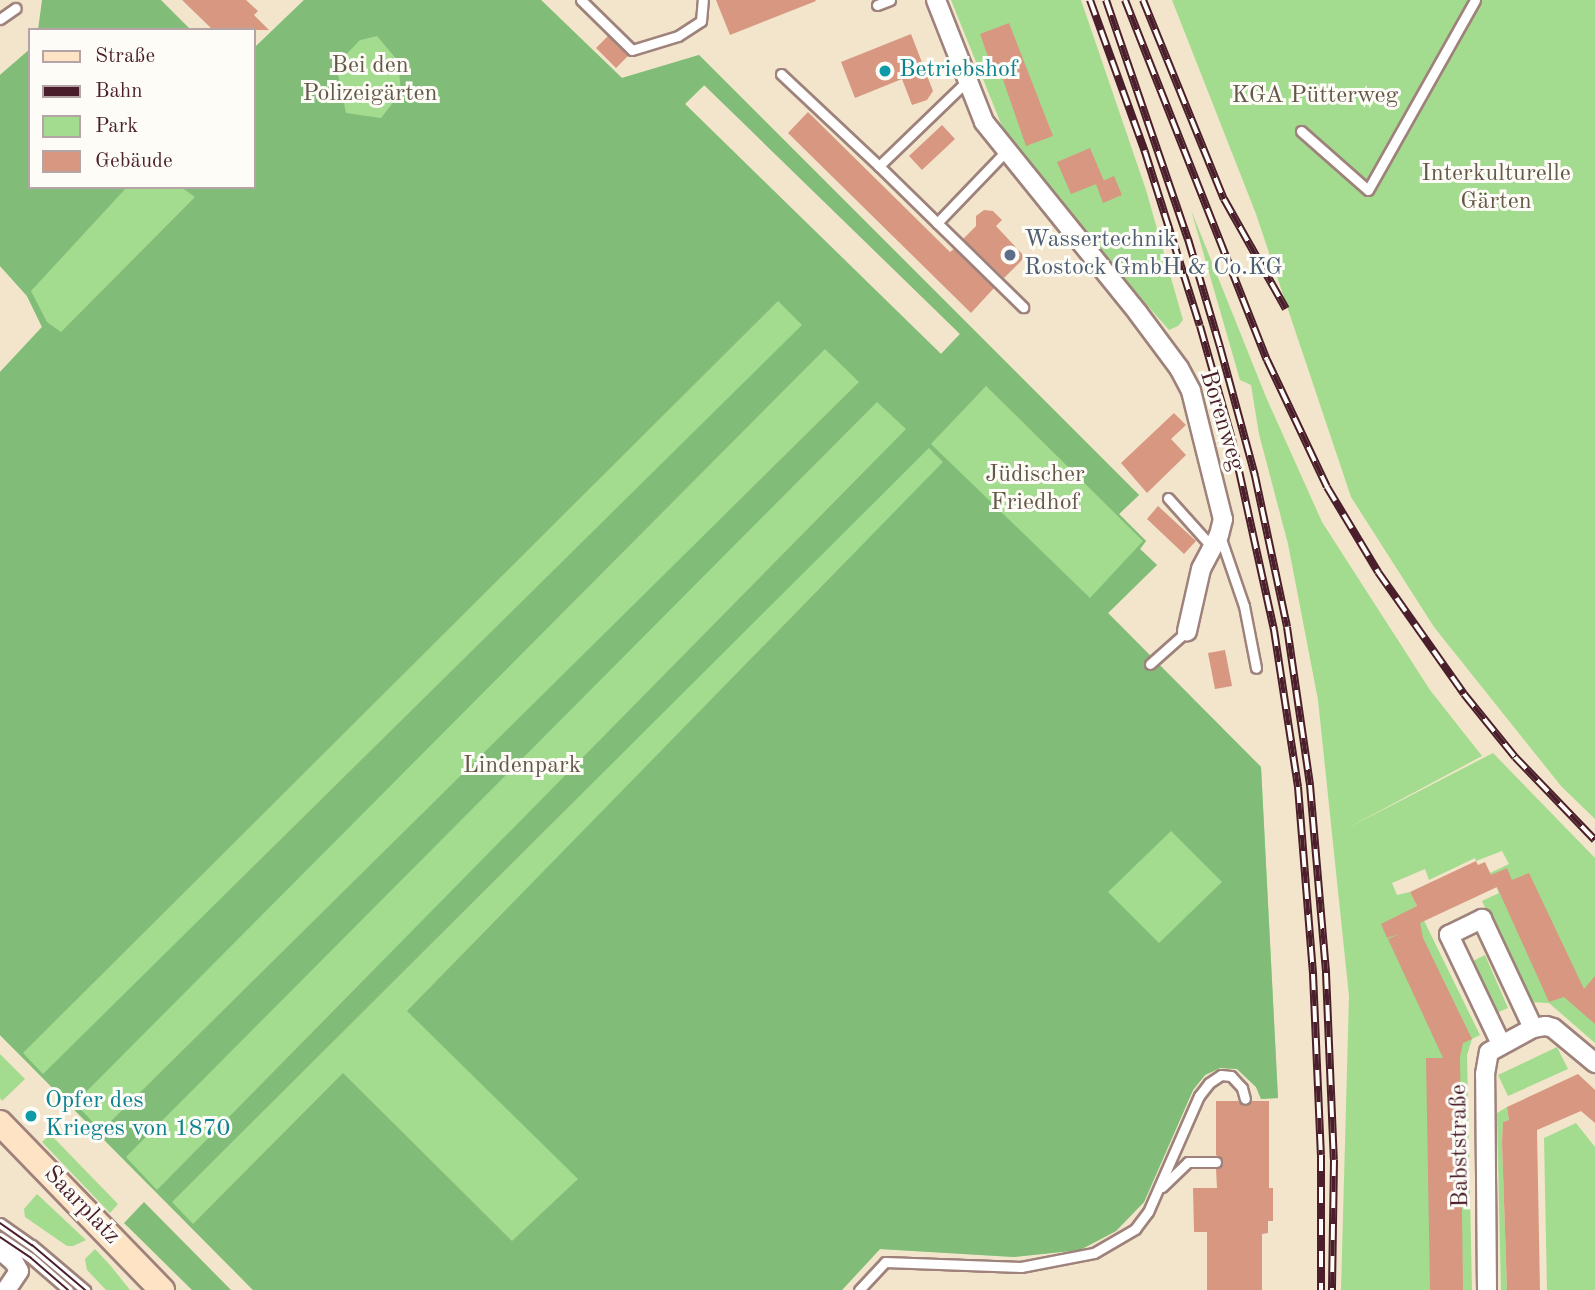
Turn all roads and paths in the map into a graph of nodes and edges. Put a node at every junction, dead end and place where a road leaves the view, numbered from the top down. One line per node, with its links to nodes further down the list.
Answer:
1 (581, 0): 2 (lane)
2 (703, 0)
3 (890, 0): 6 (lane)
4 (936, 0): 10 (street, Borenweg)
5 (1475, 0): 11 (lane)
6 (877, 5)
7 (16, 8): 8 (lane)
8 (0, 19)
9 (781, 74): 13 (lane)
10 (968, 80): 12 (street, Borenweg); 13 (lane)
11 (1301, 131)
12 (1005, 152): 14 (lane); 17 (street, Borenweg)
13 (879, 166): 14 (lane)
14 (937, 223): 15 (lane)
15 (1023, 307)
16 (1168, 498): 17 (lane)
17 (1216, 541): 18 (street, Borenweg); 20 (lane)
18 (1187, 631): 19 (lane)
19 (1150, 664)
20 (1256, 668)
21 (1533, 1028): 22 (street); 22 (street); 23 (street)
22 (1502, 1044): 36 (street, Babststraße)
23 (1595, 1063)
24 (1245, 1099): 27 (lane)
25 (0, 1123): 34 (main road, Saarplatz)
26 (1216, 1162): 27 (lane)
27 (1158, 1191): 35 (lane)
28 (0, 1223): 33 (lane)
29 (0, 1237): 32 (lane)
30 (0, 1250): 31 (street)
31 (6, 1290)
32 (68, 1290)
33 (85, 1290)
34 (162, 1290)
35 (859, 1290)
36 (1487, 1290)

